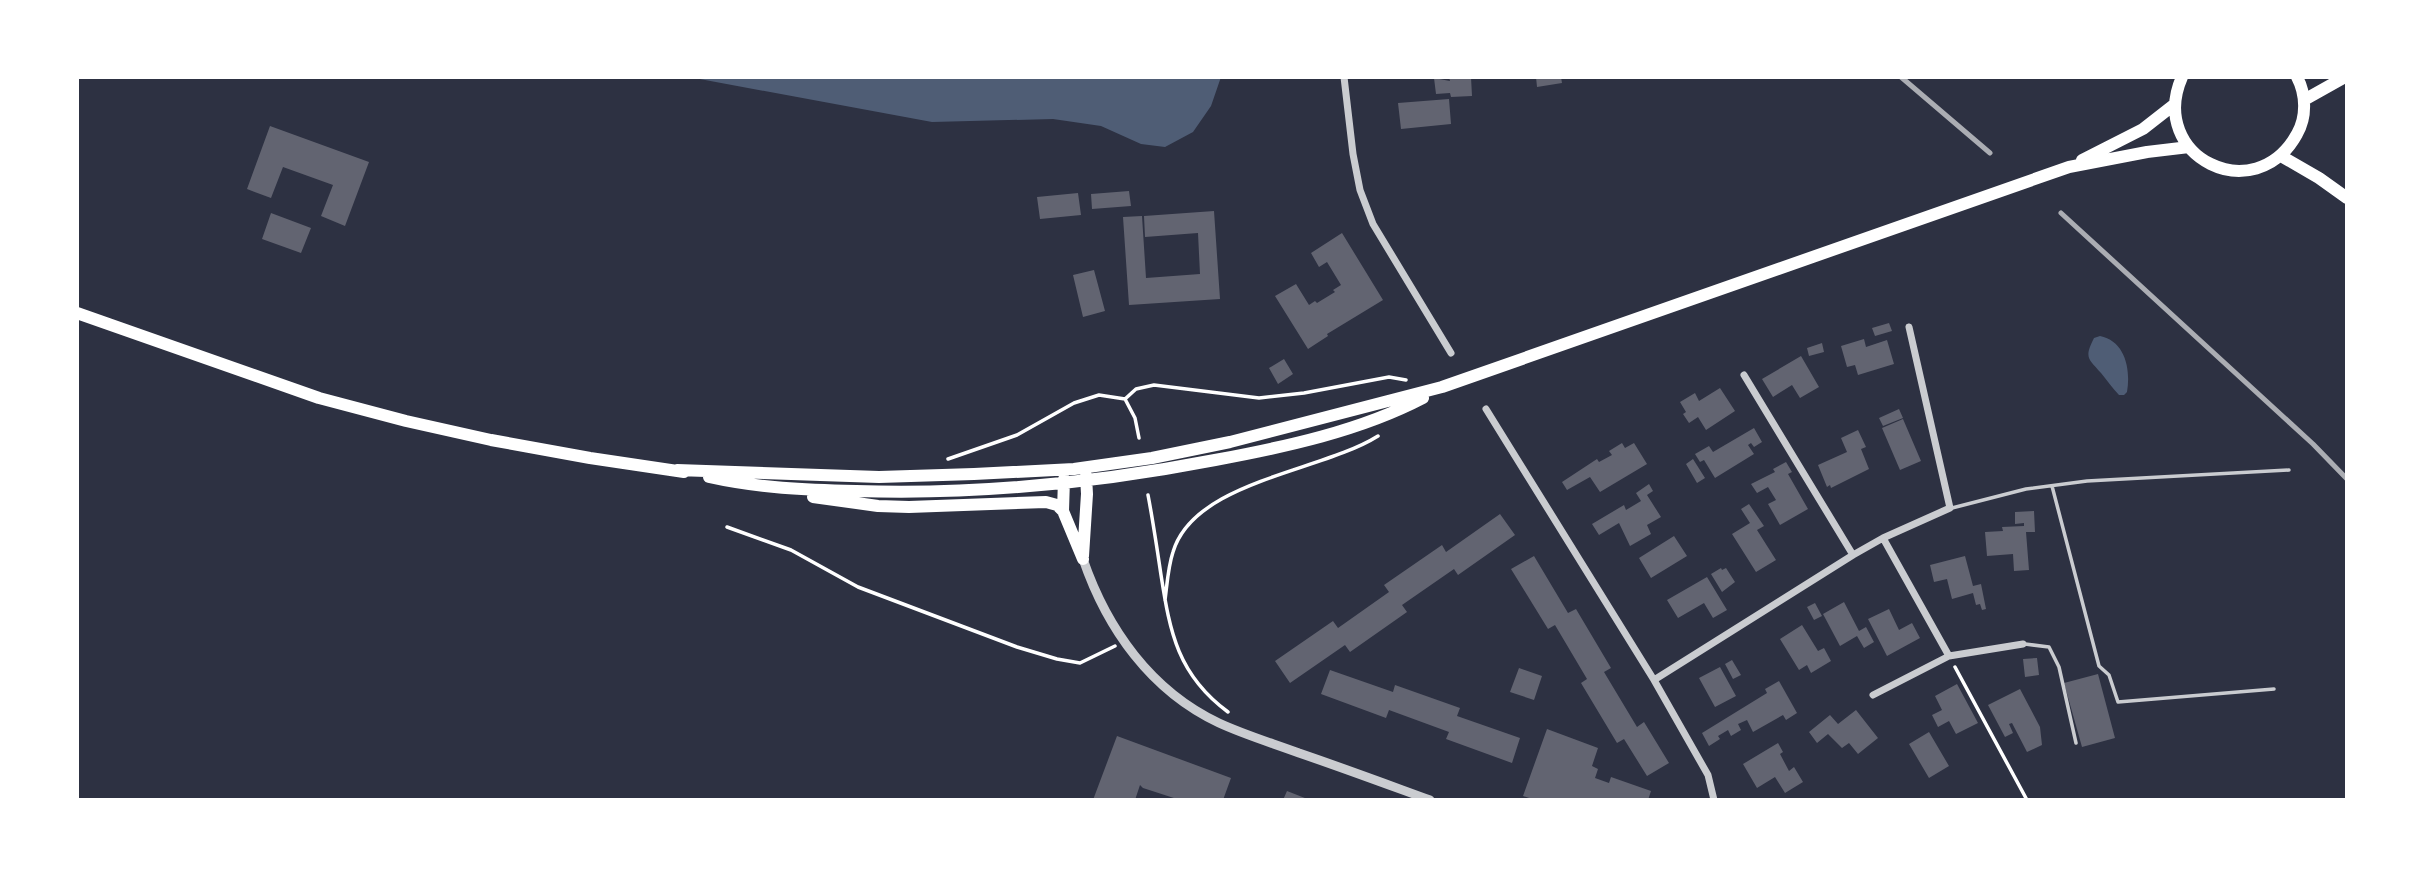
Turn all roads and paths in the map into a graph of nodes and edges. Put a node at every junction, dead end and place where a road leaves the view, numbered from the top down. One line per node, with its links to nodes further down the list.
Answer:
1 (1344, 77): 13 (street)
2 (2182, 77): 6 (main road)
3 (2297, 77): 5 (main road)
4 (2345, 77): 5 (main road)
5 (2304, 100): 8 (main road)
6 (2175, 104): 7 (main road); 9 (main road)
7 (2189, 147): 8 (main road); 9 (main road)
8 (2281, 156): 10 (main road)
9 (2069, 167): 16 (main road)
10 (2347, 198)
11 (77, 313): 23 (main road)
12 (1909, 327): 30 (street)
13 (1451, 354)
14 (1744, 375): 34 (street)
15 (1416, 382): 17 (path)
16 (1443, 387): 22 (main road); 25 (main road)
17 (1125, 399): 20 (path); 21 (path)
18 (1486, 409): 40 (street)
19 (1386, 429): 36 (path)
20 (1139, 438)
21 (947, 459)
22 (1074, 469): 23 (main road); 25 (main road); 26 (main road)
23 (677, 470): 28 (main road)
24 (2289, 470): 27 (lane)
25 (1087, 482): 26 (main road); 35 (main road)
26 (1063, 485): 28 (main road); 31 (main road)
27 (2052, 486): 30 (lane); 41 (lane)
28 (782, 489): 31 (main road)
29 (1149, 495): 36 (path)
30 (1950, 508): 33 (street)
31 (1063, 511): 35 (main road)
32 (727, 527): 37 (path)
33 (1883, 538): 34 (street); 39 (street)
34 (1853, 555): 40 (street)
35 (1083, 559): 37 (street)
36 (1165, 600): 43 (path)
37 (1122, 641): 45 (street)
38 (2023, 644): 39 (street); 44 (lane)
39 (1949, 656): 42 (street); 47 (path)
40 (1654, 681): 46 (street)
41 (2274, 689)
42 (1873, 695)
43 (1235, 716)
44 (2076, 743)
45 (1430, 800)
46 (1714, 800)
47 (2027, 800)

